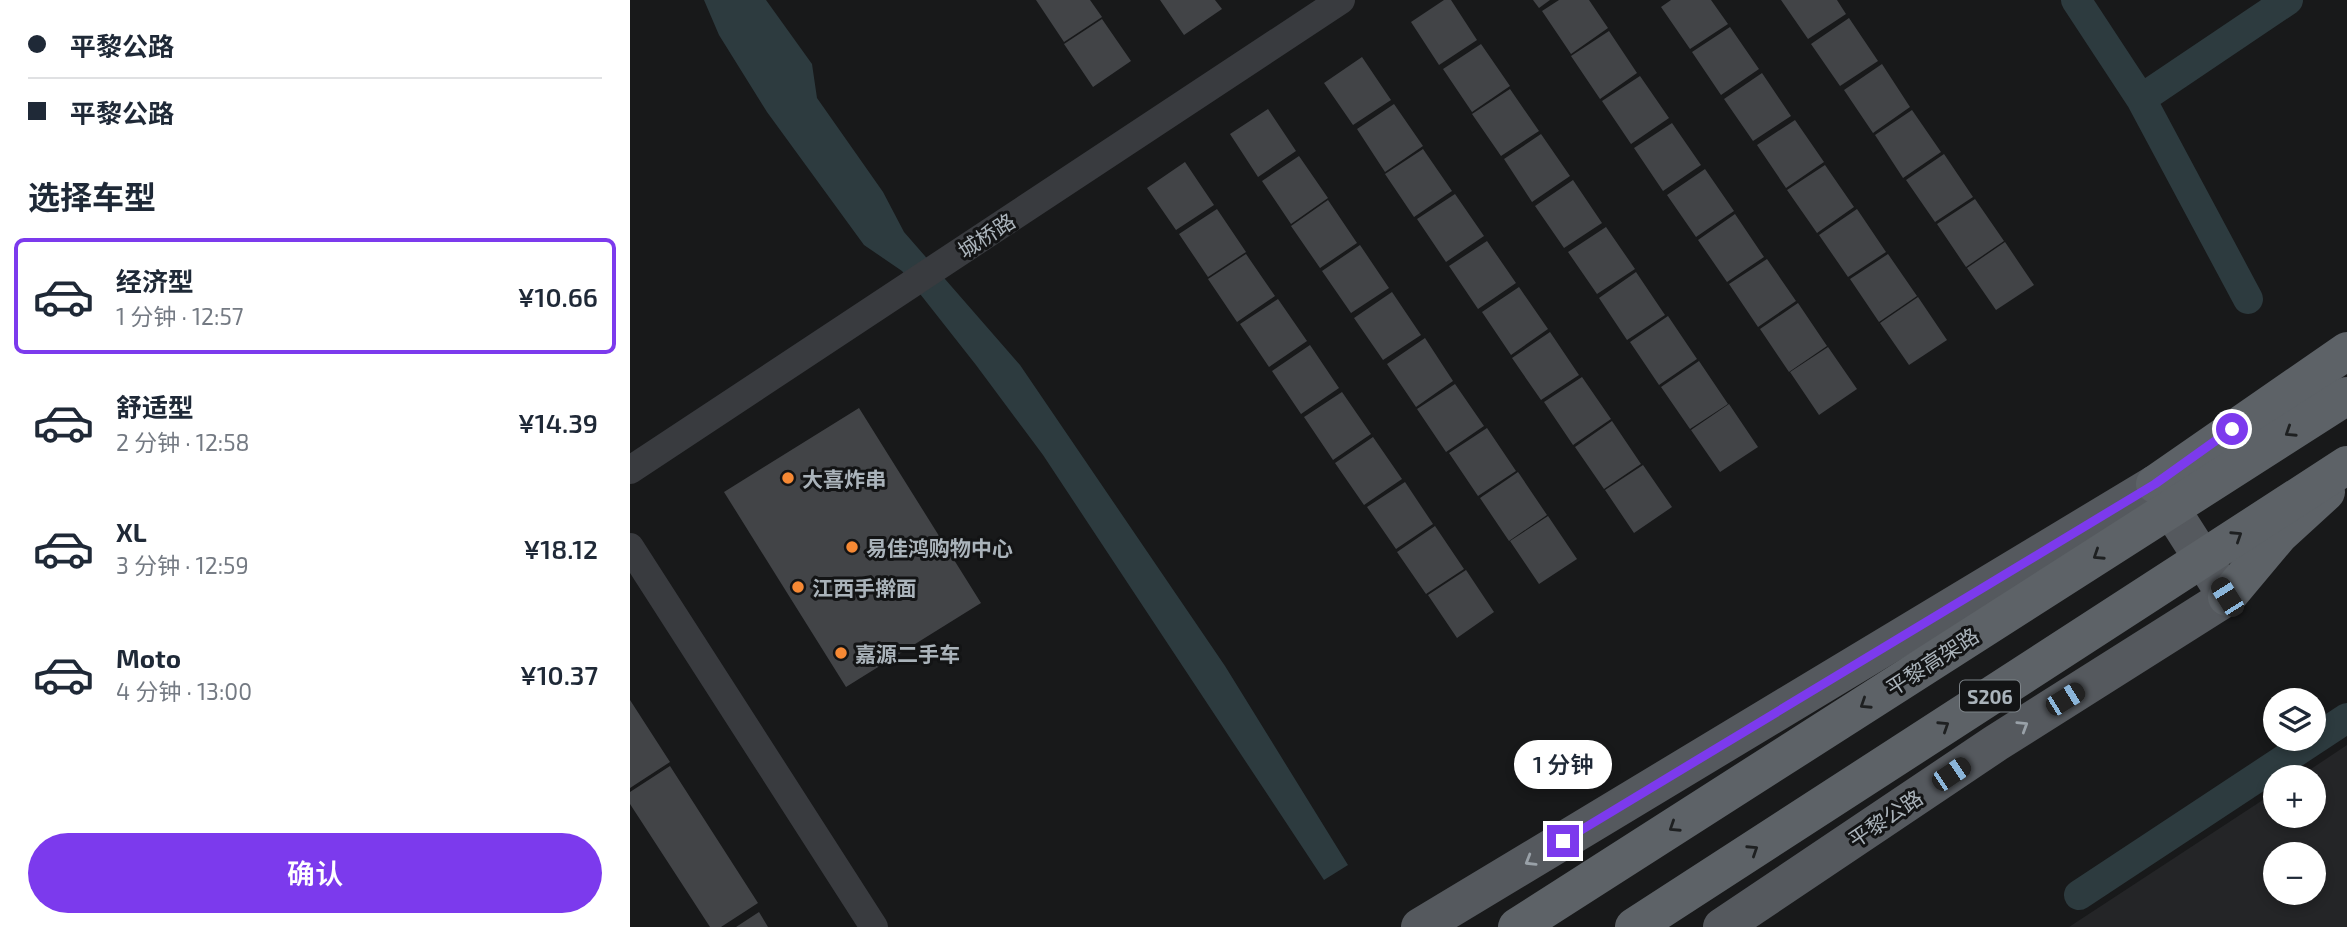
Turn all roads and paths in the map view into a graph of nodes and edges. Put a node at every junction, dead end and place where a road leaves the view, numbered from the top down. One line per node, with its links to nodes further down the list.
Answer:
1 (1341, 0): 5 (street, 城桥路)
2 (2347, 351): 7 (highway)
3 (2347, 396): 12 (highway, 平黎高架路 / S206, one-way to 12, bridge)
4 (2347, 465): 13 (highway, S206, one-way to 4, bridge)
5 (630, 470)
6 (2347, 472): 9 (highway, 平黎公路)
7 (2155, 484): 9 (main road); 11 (main road, one-way to 11)
8 (630, 547): 10 (street)
9 (2227, 597): 14 (main road, 平黎公路, one-way to 9)
10 (874, 927)
11 (1420, 927)
12 (1517, 927)
13 (1633, 927)
14 (1721, 927)

